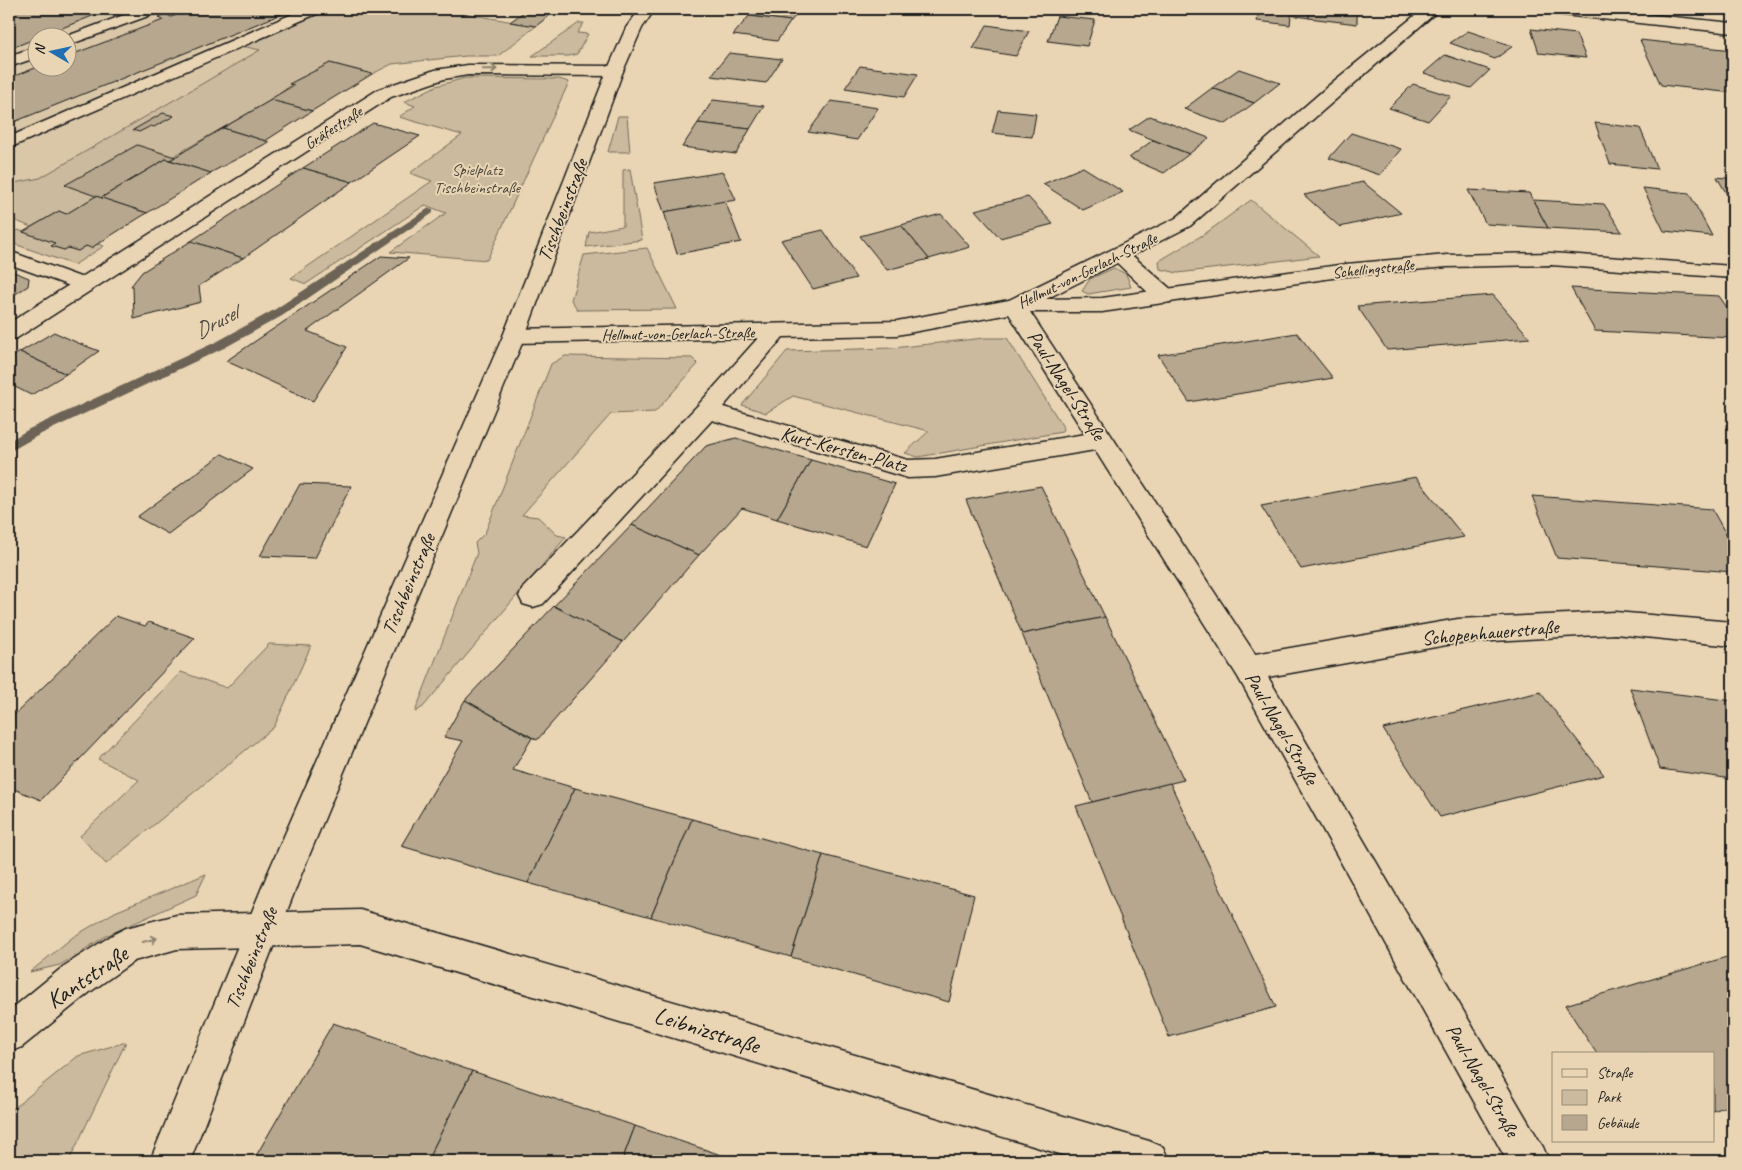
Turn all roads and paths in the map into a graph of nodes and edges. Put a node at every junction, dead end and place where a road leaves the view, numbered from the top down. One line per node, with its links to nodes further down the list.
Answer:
1 (154, 9): 7 (street)
2 (316, 9): 11 (street)
3 (647, 9): 10 (street, Tischbeinstraße)
4 (1432, 9): 12 (street, Hellmut-von-Gerlach-Straße)
5 (1554, 9): 6 (street)
6 (1733, 28)
7 (78, 36)
8 (28, 55): 9 (street)
9 (9, 62)
10 (615, 71): 15 (street, Gräfestraße, one-way to 10); 20 (street, Tischbeinstraße)
11 (9, 143)
12 (1120, 255): 16 (street); 17 (street, Hellmut-von-Gerlach-Straße)
13 (9, 257): 15 (street)
14 (1733, 272): 16 (street, Schellingstraße)
15 (84, 285): 19 (street, Gräfestraße)
16 (1165, 296): 17 (street, Schellingstraße)
17 (1015, 306): 18 (street, Hellmut-von-Gerlach-Straße); 22 (street, Paul-Nagel-Straße)
18 (776, 332): 20 (street, Hellmut-von-Gerlach-Straße); 21 (street)
19 (9, 333)
20 (514, 336): 26 (street, Tischbeinstraße)
21 (707, 410): 22 (street, Kurt-Kersten-Platz); 23 (street)
22 (1102, 440): 25 (street, Paul-Nagel-Straße)
23 (533, 596)
24 (1733, 634): 25 (street, Schopenhauerstraße)
25 (1248, 668): 30 (street, Paul-Nagel-Straße)
26 (262, 930): 27 (street, Kantstraße, one-way to 26); 28 (street, Tischbeinstraße); 29 (street, Leibnizstraße)
27 (9, 1034)
28 (170, 1161)
29 (1149, 1161)
30 (1529, 1161)

